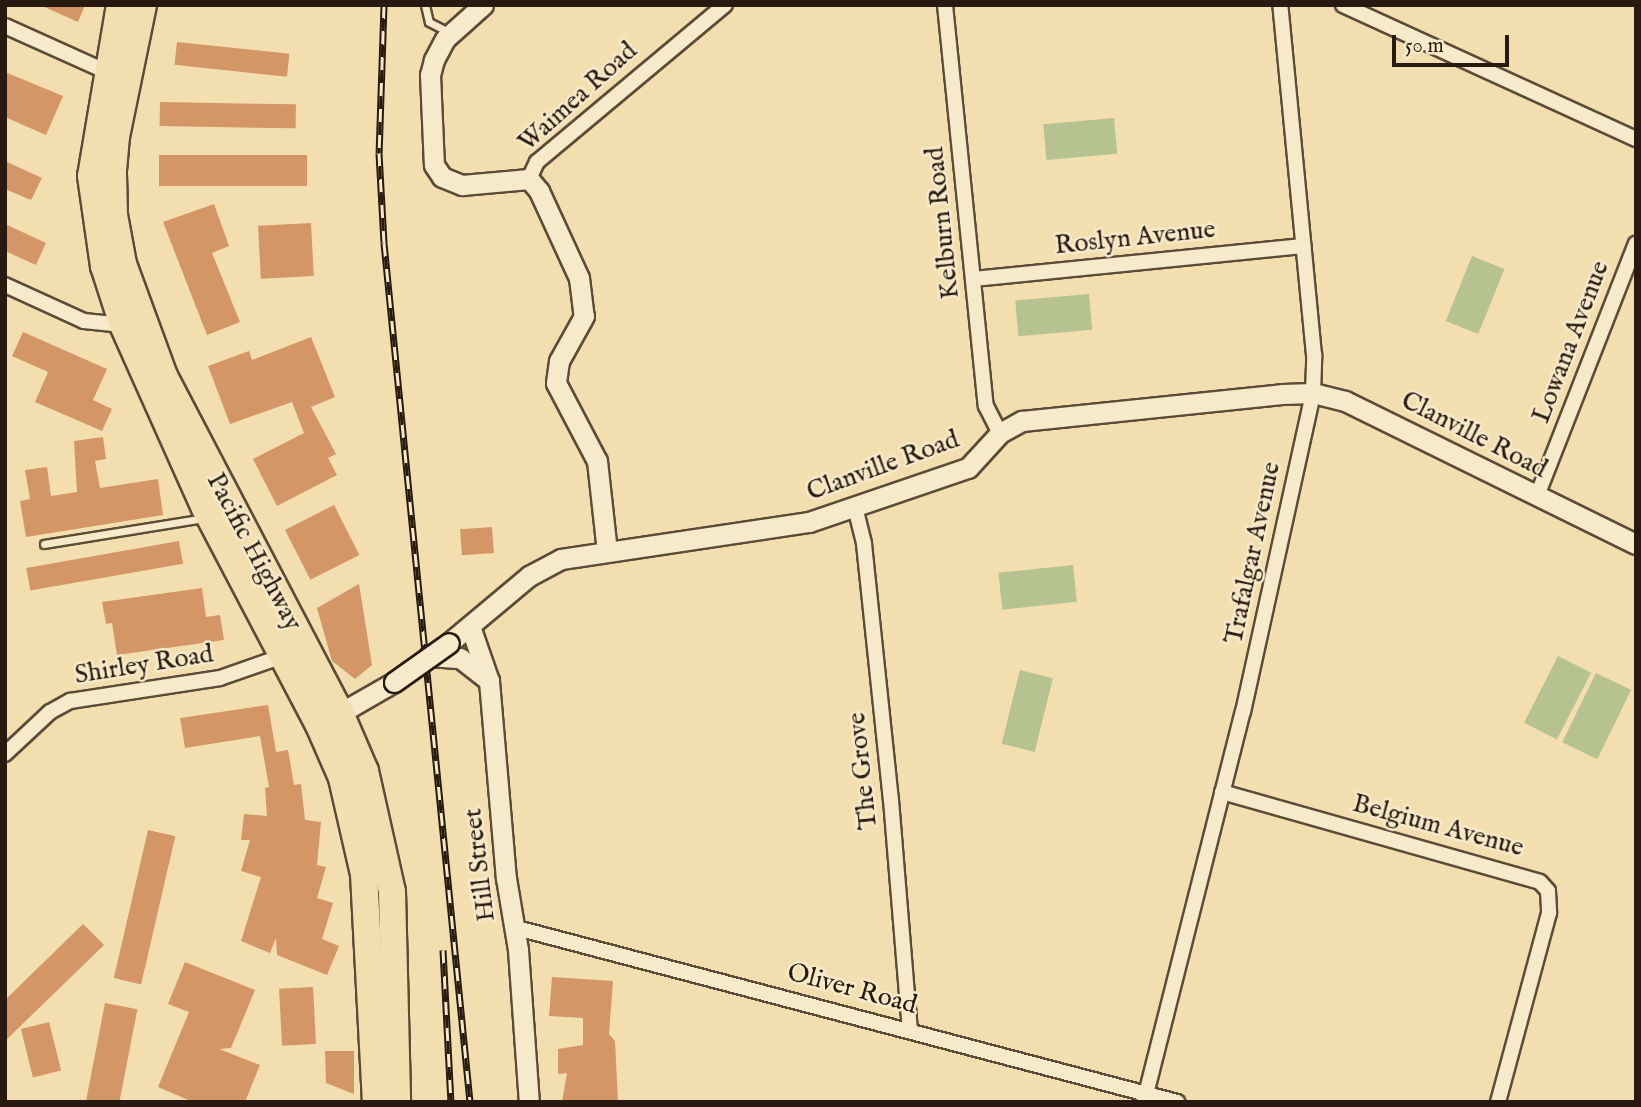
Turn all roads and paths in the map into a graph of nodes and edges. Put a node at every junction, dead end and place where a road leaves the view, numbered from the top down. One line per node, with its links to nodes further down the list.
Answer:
1 (120, 5): 11 (highway, Pacific Highway)
2 (143, 5): 29 (highway, Pacific Highway)
3 (425, 5): 10 (lane)
4 (483, 5): 10 (street)
5 (724, 5): 13 (street, Waimea Road)
6 (945, 5): 16 (street, Kelburn Road)
7 (1280, 5): 15 (street, Trafalgar Avenue)
8 (1343, 5): 12 (street)
9 (5, 26): 11 (street)
10 (451, 34): 13 (street, Waimea Road)
11 (105, 71): 18 (highway, Pacific Highway)
12 (1636, 139)
13 (529, 179): 26 (street)
14 (1636, 244): 21 (street, Lowana Avenue)
15 (1303, 246): 16 (street, Roslyn Avenue); 19 (street, Trafalgar Avenue)
16 (973, 279): 20 (street, Kelburn Road)
17 (5, 285): 18 (street)
18 (122, 325): 23 (highway, Pacific Highway)
19 (1313, 393): 20 (street, Clanville Road); 21 (street, Clanville Road); 33 (street, Trafalgar Avenue)
20 (1000, 433): 22 (street, Clanville Road)
21 (1537, 496): 25 (street, Clanville Road)
22 (855, 507): 26 (street, Clanville Road); 35 (street, The Grove)
23 (209, 517): 24 (lane); 29 (highway, Pacific Highway)
24 (44, 544)
25 (1636, 544)
26 (607, 551): 27 (street, Clanville Road)
27 (470, 626): 28 (street, Clanville Road); 30 (street, Hill Street)
28 (450, 649): 30 (street); 31 (street, Clanville Road, bridge)
29 (294, 650): 31 (highway, Pacific Highway); 32 (street, Shirley Road)
30 (489, 681): 34 (street, Hill Street)
31 (329, 719): 37 (highway, Pacific Highway); 38 (highway, Pacific Highway)
32 (5, 754)
33 (1222, 792): 36 (street, Trafalgar Avenue); 41 (street, Belgium Avenue)
34 (513, 927): 35 (street, Oliver Road); 39 (street, Hill Street)
35 (910, 1030): 36 (street, Oliver Road)
36 (1145, 1098): 40 (street, Oliver Road)
37 (376, 1102)
38 (397, 1102)
39 (529, 1102)
40 (1177, 1102)
41 (1498, 1102)

